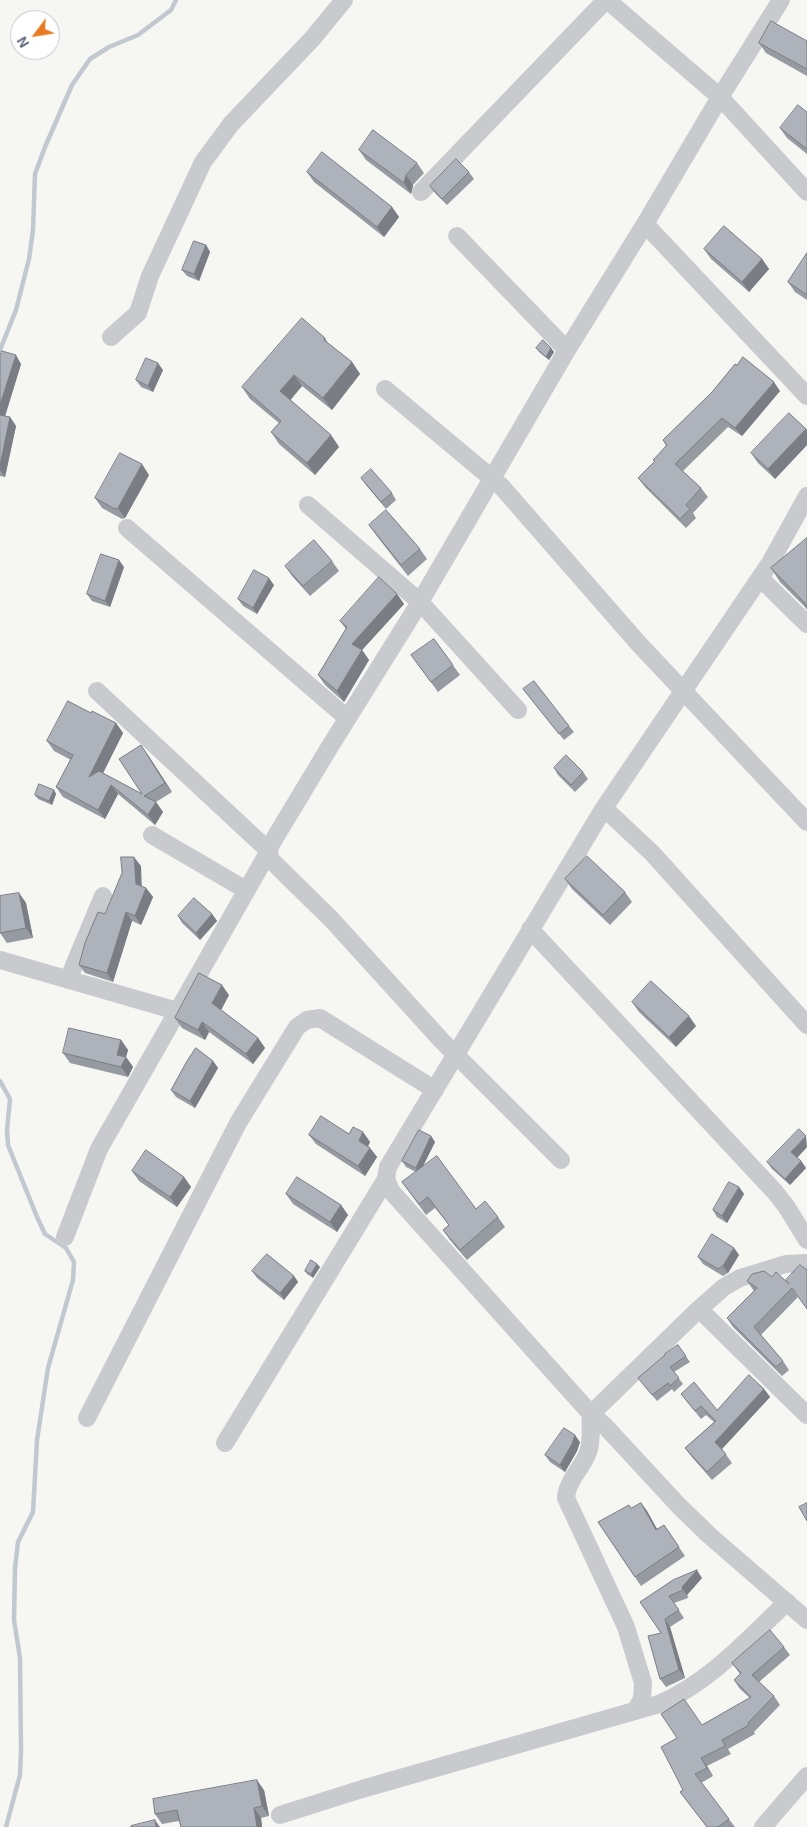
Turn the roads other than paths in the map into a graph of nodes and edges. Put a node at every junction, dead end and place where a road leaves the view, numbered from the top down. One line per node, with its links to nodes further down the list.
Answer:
1 (344, 0): 9 (street)
2 (607, 0): 4 (street); 5 (street)
3 (781, 0): 4 (street)
4 (720, 97): 6 (street); 7 (street)
5 (421, 192)
6 (807, 192)
7 (645, 224): 10 (street); 12 (street)
8 (457, 236): 10 (street)
9 (111, 337)
10 (567, 350): 13 (street)
11 (386, 388): 13 (street)
12 (807, 396)
13 (491, 478): 18 (street); 21 (street)
14 (807, 496): 17 (street)
15 (308, 505): 18 (street)
16 (127, 528): 23 (street)
17 (760, 578): 19 (street); 21 (street)
18 (420, 602): 22 (street); 23 (street)
19 (807, 624)
20 (97, 691): 27 (street)
21 (684, 691): 24 (street); 25 (street)
22 (518, 710)
23 (347, 718): 27 (street)
24 (604, 808): 30 (street); 34 (street)
25 (807, 822)
26 (152, 835): 28 (street)
27 (269, 851): 28 (street); 35 (street)
28 (246, 890): 33 (street)
29 (103, 896): 32 (street)
30 (530, 929): 35 (street); 40 (street)
31 (0, 960): 32 (street)
32 (68, 980): 33 (street)
33 (177, 1011): 39 (street)
34 (807, 1025)
35 (457, 1054): 36 (street); 37 (street)
36 (435, 1090): 38 (street); 45 (street)
37 (561, 1160)
38 (386, 1179): 43 (street); 46 (street)
39 (65, 1237)
40 (807, 1240)
41 (807, 1263): 42 (street)
42 (699, 1308): 43 (street); 44 (street)
43 (591, 1414): 47 (street); 49 (street)
44 (807, 1415)
45 (87, 1418)
46 (224, 1442)
47 (787, 1602): 48 (street); 49 (street)
48 (807, 1620)
49 (635, 1711): 51 (street)
50 (807, 1776): 52 (street)
51 (280, 1815)
52 (763, 1827)

